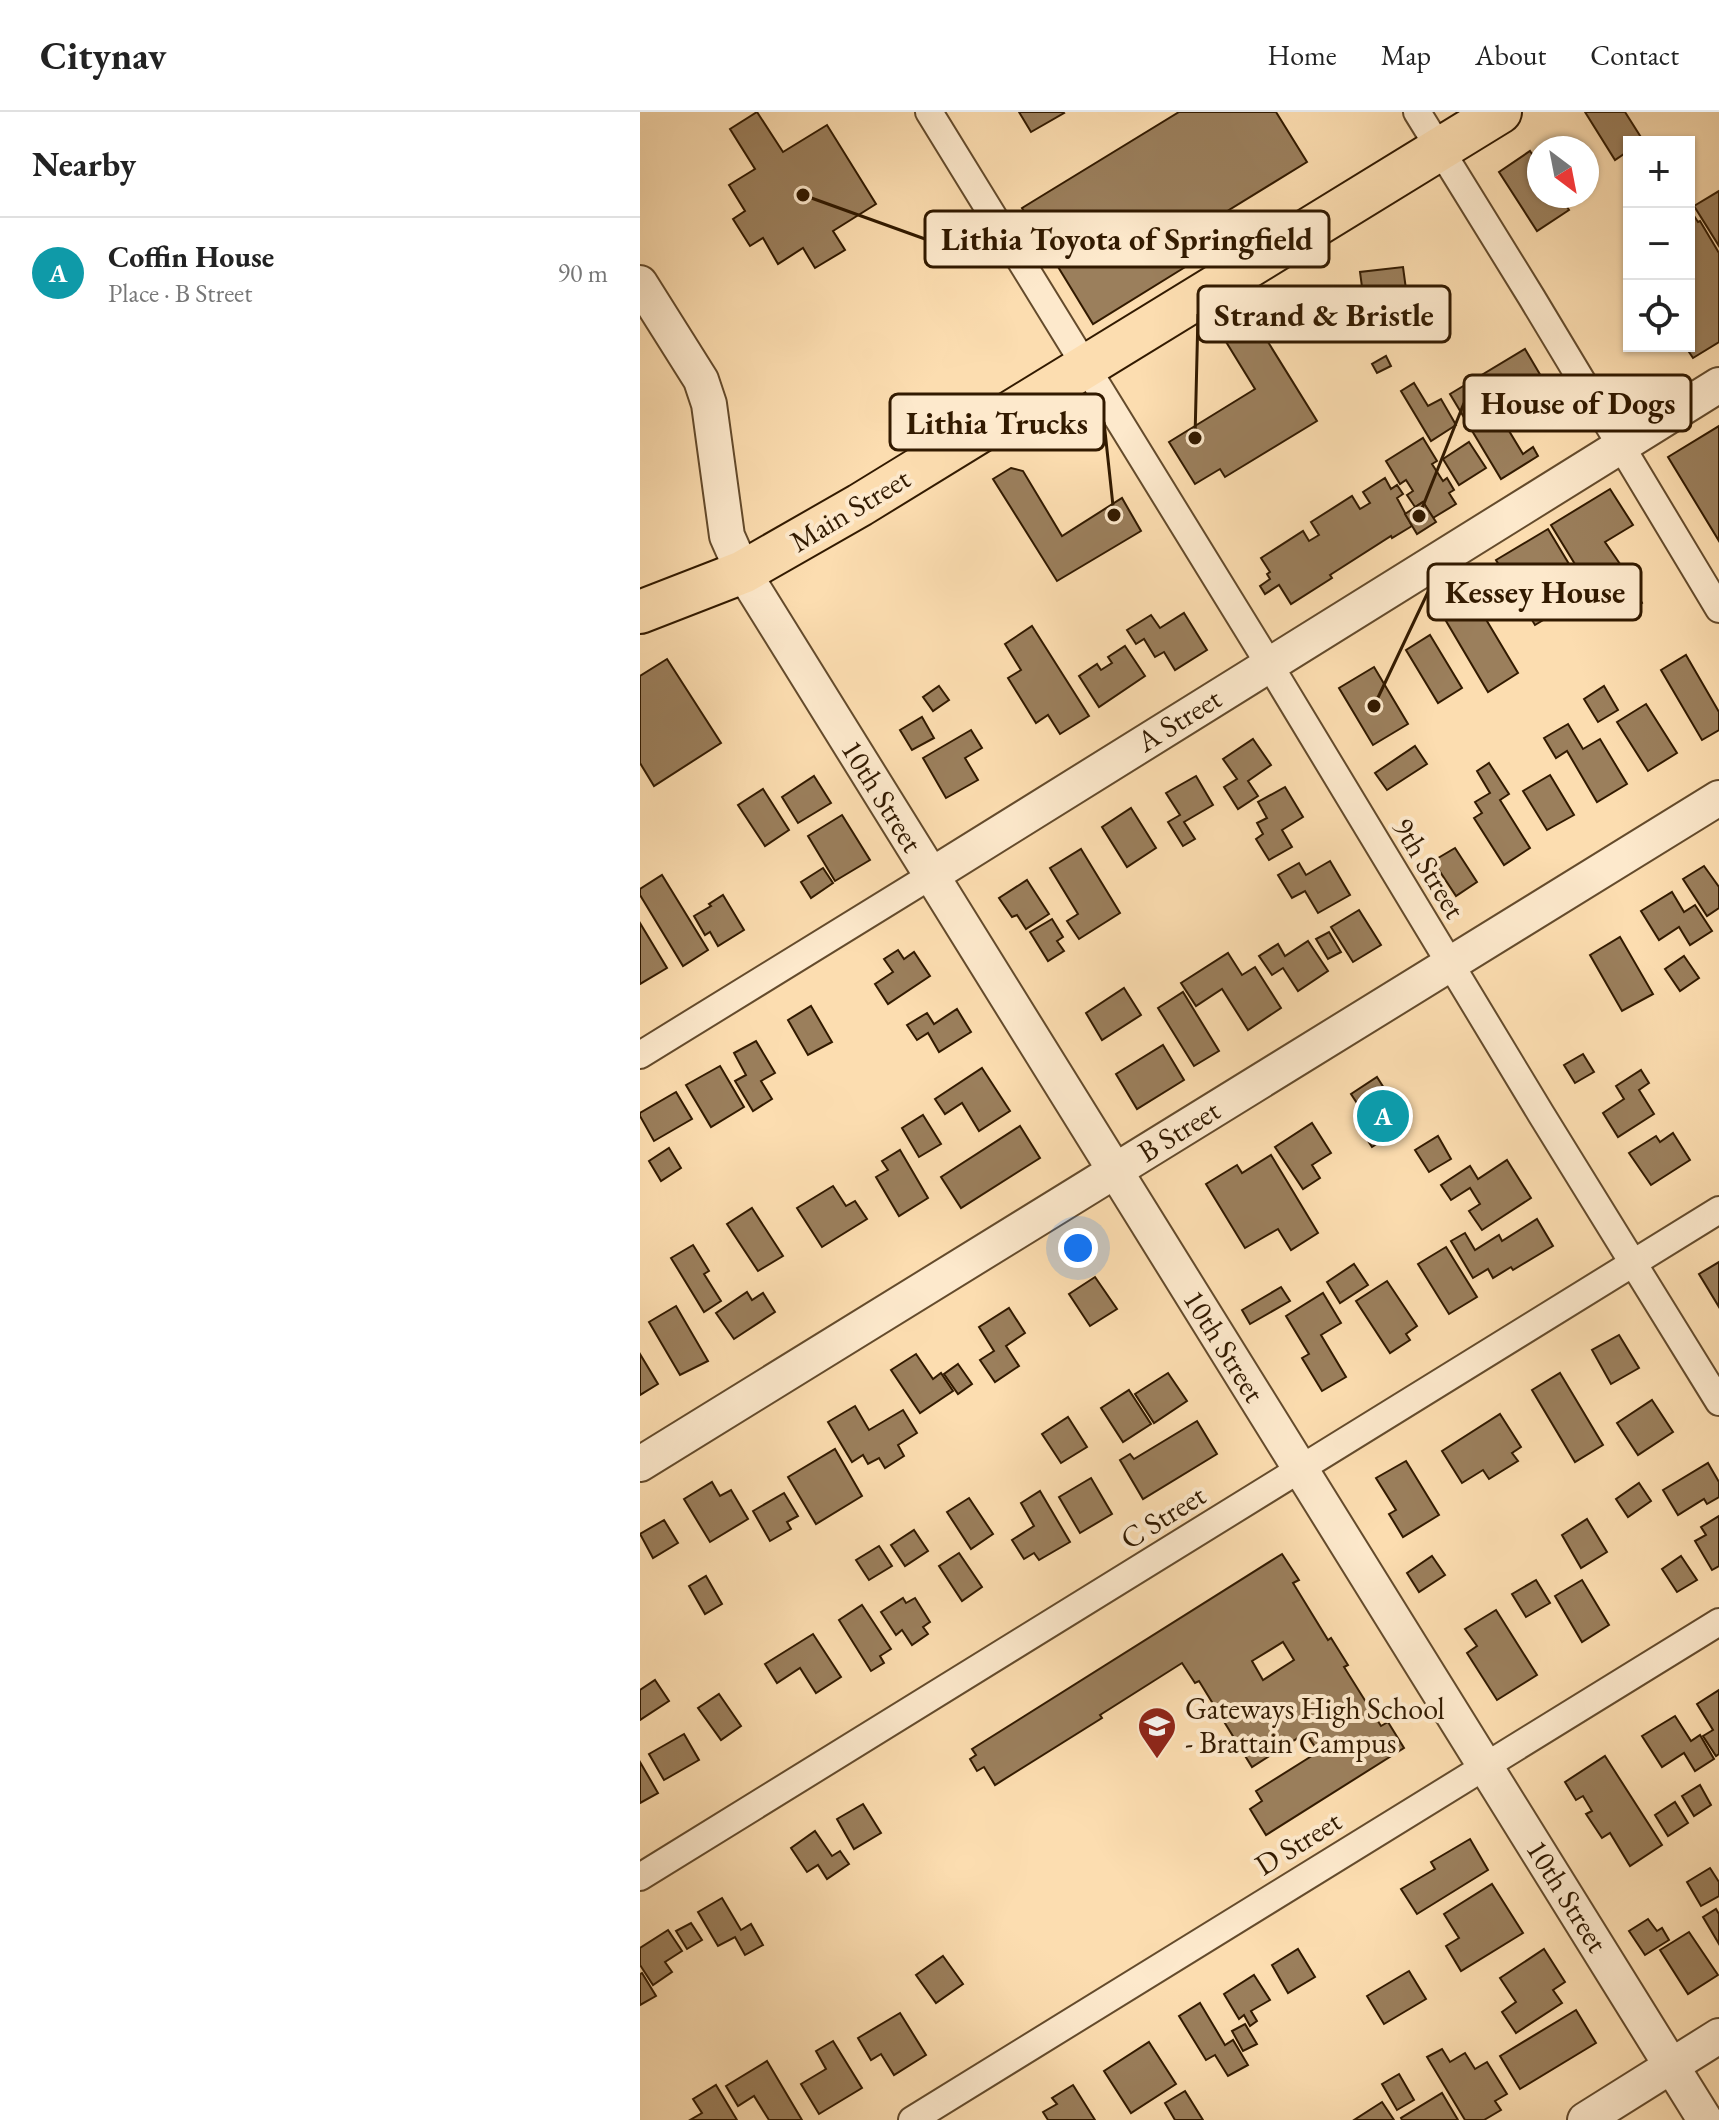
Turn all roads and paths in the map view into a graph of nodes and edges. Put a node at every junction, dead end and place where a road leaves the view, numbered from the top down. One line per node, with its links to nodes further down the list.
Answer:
1 (929, 112): 6 (street, 9th Street)
2 (1417, 112): 4 (street)
3 (1500, 112): 4 (main road, Main Street)
4 (1440, 149): 6 (main road, Main Street); 8 (street)
5 (640, 283): 9 (street, 10th Street)
6 (1085, 367): 9 (main road, Main Street); 12 (street, 9th Street)
7 (1719, 385): 8 (street, A Street)
8 (1622, 445): 10 (street); 12 (street, A Street)
9 (743, 572): 11 (main road, Main Street); 14 (street, 10th Street)
10 (1719, 609)
11 (640, 612)
12 (1269, 664): 14 (street, A Street); 15 (street, 9th Street)
13 (1719, 798): 15 (street, B Street)
14 (932, 875): 16 (street, A Street); 17 (street, 10th Street)
15 (1450, 964): 17 (street, B Street); 19 (street, 9th Street)
16 (640, 1055)
17 (1115, 1170): 21 (street, B Street); 22 (street, 10th Street)
18 (1719, 1210): 19 (street, C Street)
19 (1633, 1263): 20 (street, 9th Street); 22 (street, C Street)
20 (1719, 1402)
21 (640, 1464)
22 (1301, 1469): 24 (street, 10th Street); 25 (street, C Street)
23 (1719, 1622): 24 (street, D Street)
24 (1485, 1765): 27 (street, 10th Street); 28 (street, D Street)
25 (640, 1877)
26 (1719, 2036): 27 (street)
27 (1671, 2065): 29 (street); 30 (street, 10th Street)
28 (912, 2120)
29 (1585, 2120)
30 (1705, 2120)

